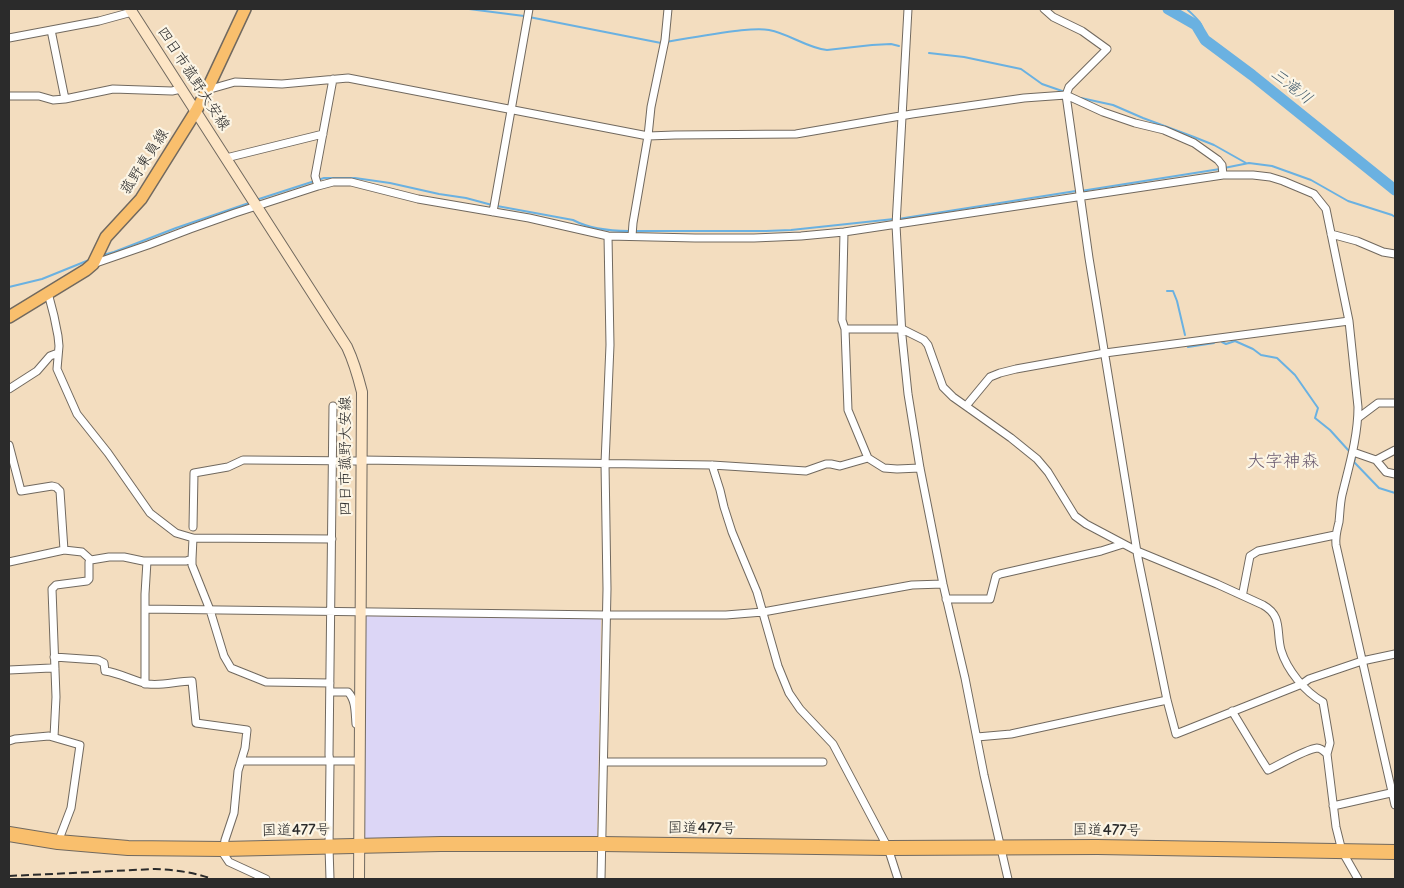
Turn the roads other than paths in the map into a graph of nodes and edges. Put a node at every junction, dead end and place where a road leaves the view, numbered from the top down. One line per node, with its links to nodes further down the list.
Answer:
1 (245, 9): 11 (main road, 菰野東員線)
2 (668, 9): 19 (street)
3 (908, 9): 17 (street)
4 (1044, 9): 12 (street)
5 (131, 10): 7 (street); 10 (main road, 四日市菰野大安線)
6 (528, 14): 15 (street)
7 (51, 30): 8 (street); 14 (street)
8 (9, 38)
9 (334, 79): 11 (street); 15 (street); 18 (street)
10 (181, 88): 14 (street); 16 (main road, 四日市菰野大安線)
11 (207, 90): 16 (main road, 菰野東員線)
12 (1066, 93): 17 (street); 21 (street); 23 (street)
13 (9, 96): 14 (street)
14 (65, 99)
15 (511, 110): 19 (street); 25 (street)
16 (196, 111): 20 (main road, 四日市菰野大安線); 32 (main road, 菰野東員線)
17 (901, 115): 19 (street); 26 (street)
18 (322, 134): 20 (street); 22 (street)
19 (648, 136): 30 (street)
20 (226, 158): 24 (main road, 四日市菰野大安線)
21 (1223, 171): 23 (street); 28 (street)
22 (318, 185): 24 (street); 25 (street)
23 (1080, 193): 26 (street); 39 (street)
24 (255, 203): 32 (street); 49 (main road, 四日市菰野大安線)
25 (494, 207): 29 (street)
26 (896, 221): 27 (street); 37 (street)
27 (844, 232): 30 (street); 36 (street)
28 (1331, 234): 31 (street); 35 (street)
29 (608, 236): 30 (street); 52 (street)
30 (632, 236)
31 (1395, 254)
32 (96, 258): 33 (main road, 菰野東員線)
33 (48, 293): 34 (main road, 菰野東員線); 38 (street)
34 (9, 317)
35 (1349, 321): 39 (street); 44 (street)
36 (844, 329): 37 (street); 48 (street)
37 (902, 329): 43 (street); 54 (street)
38 (58, 353): 40 (street); 58 (street)
39 (1105, 353): 43 (street); 62 (street)
40 (9, 389)
41 (1395, 402): 44 (street)
42 (333, 406): 51 (street)
43 (966, 406): 60 (street)
44 (1358, 418): 47 (street)
45 (9, 445): 61 (street)
46 (1395, 450): 50 (street)
47 (1353, 452): 50 (street); 57 (street)
48 (868, 458): 53 (street); 54 (street)
49 (361, 460): 51 (street); 52 (street); 73 (main road, 四日市菰野大安線)
50 (1376, 460): 55 (street)
51 (333, 461): 56 (street); 59 (street)
52 (605, 463): 53 (street); 75 (street)
53 (712, 465): 74 (street)
54 (920, 468): 67 (street)
55 (1395, 474)
56 (193, 527)
57 (1335, 535): 68 (street); 78 (street)
58 (193, 538): 59 (street); 63 (street)
59 (332, 539): 72 (street)
60 (1123, 544): 62 (street); 69 (street)
61 (64, 550): 64 (street); 66 (street)
62 (1137, 551): 68 (street); 85 (street)
63 (192, 559): 65 (street); 71 (street)
64 (91, 560): 65 (street); 77 (street)
65 (147, 561): 70 (street)
66 (9, 562)
67 (943, 584): 69 (street); 74 (street)
68 (1242, 595): 83 (street)
69 (946, 599): 88 (street)
70 (144, 609): 71 (street); 82 (street)
71 (210, 610): 72 (street); 81 (street)
72 (330, 612): 73 (street); 81 (street)
73 (360, 612): 75 (street); 90 (main road, 四日市菰野大安線)
74 (763, 612): 75 (street); 106 (street)
75 (606, 615): 95 (street)
76 (1395, 654): 78 (street)
77 (54, 657): 79 (street); 82 (street)
78 (1362, 661): 83 (street); 97 (street)
79 (55, 669): 80 (street); 87 (street)
80 (9, 670)
81 (330, 683): 84 (street)
82 (145, 684): 92 (street)
83 (1302, 684): 86 (street); 91 (street)
84 (330, 692): 90 (street); 93 (street)
85 (1166, 700): 86 (street); 88 (street)
86 (1232, 711): 91 (street)
87 (54, 737): 89 (street); 101 (street)
88 (977, 737): 105 (street)
89 (9, 741)
90 (359, 744): 94 (main road, 四日市菰野大安線)
91 (1327, 754): 99 (street)
92 (241, 761): 93 (street); 107 (street)
93 (330, 761): 94 (street); 104 (street)
94 (359, 762): 103 (main road, 四日市菰野大安線)
95 (604, 762): 96 (street); 102 (street)
96 (823, 762)
97 (1394, 792): 98 (street); 99 (street)
98 (1395, 805)
99 (1333, 806): 108 (street)
100 (9, 834): 101 (highway, 国道477号)
101 (58, 842): 107 (highway, 国道477号)
102 (602, 844): 103 (highway, 国道477号); 106 (highway, 国道477号); 113 (street)
103 (360, 846): 104 (highway, 国道477号); 112 (main road, 四日市菰野大安線)
104 (328, 847): 107 (highway, 国道477号); 111 (street)
105 (1001, 847): 106 (highway, 国道477号); 108 (highway, 国道477号); 115 (street)
106 (888, 848): 114 (street)
107 (223, 849): 110 (street)
108 (1342, 851): 109 (highway, 国道477号); 116 (street)
109 (1395, 852)
110 (266, 879)
111 (330, 879)
112 (359, 879)
113 (601, 879)
114 (898, 879)
115 (1008, 879)
116 (1358, 879)

